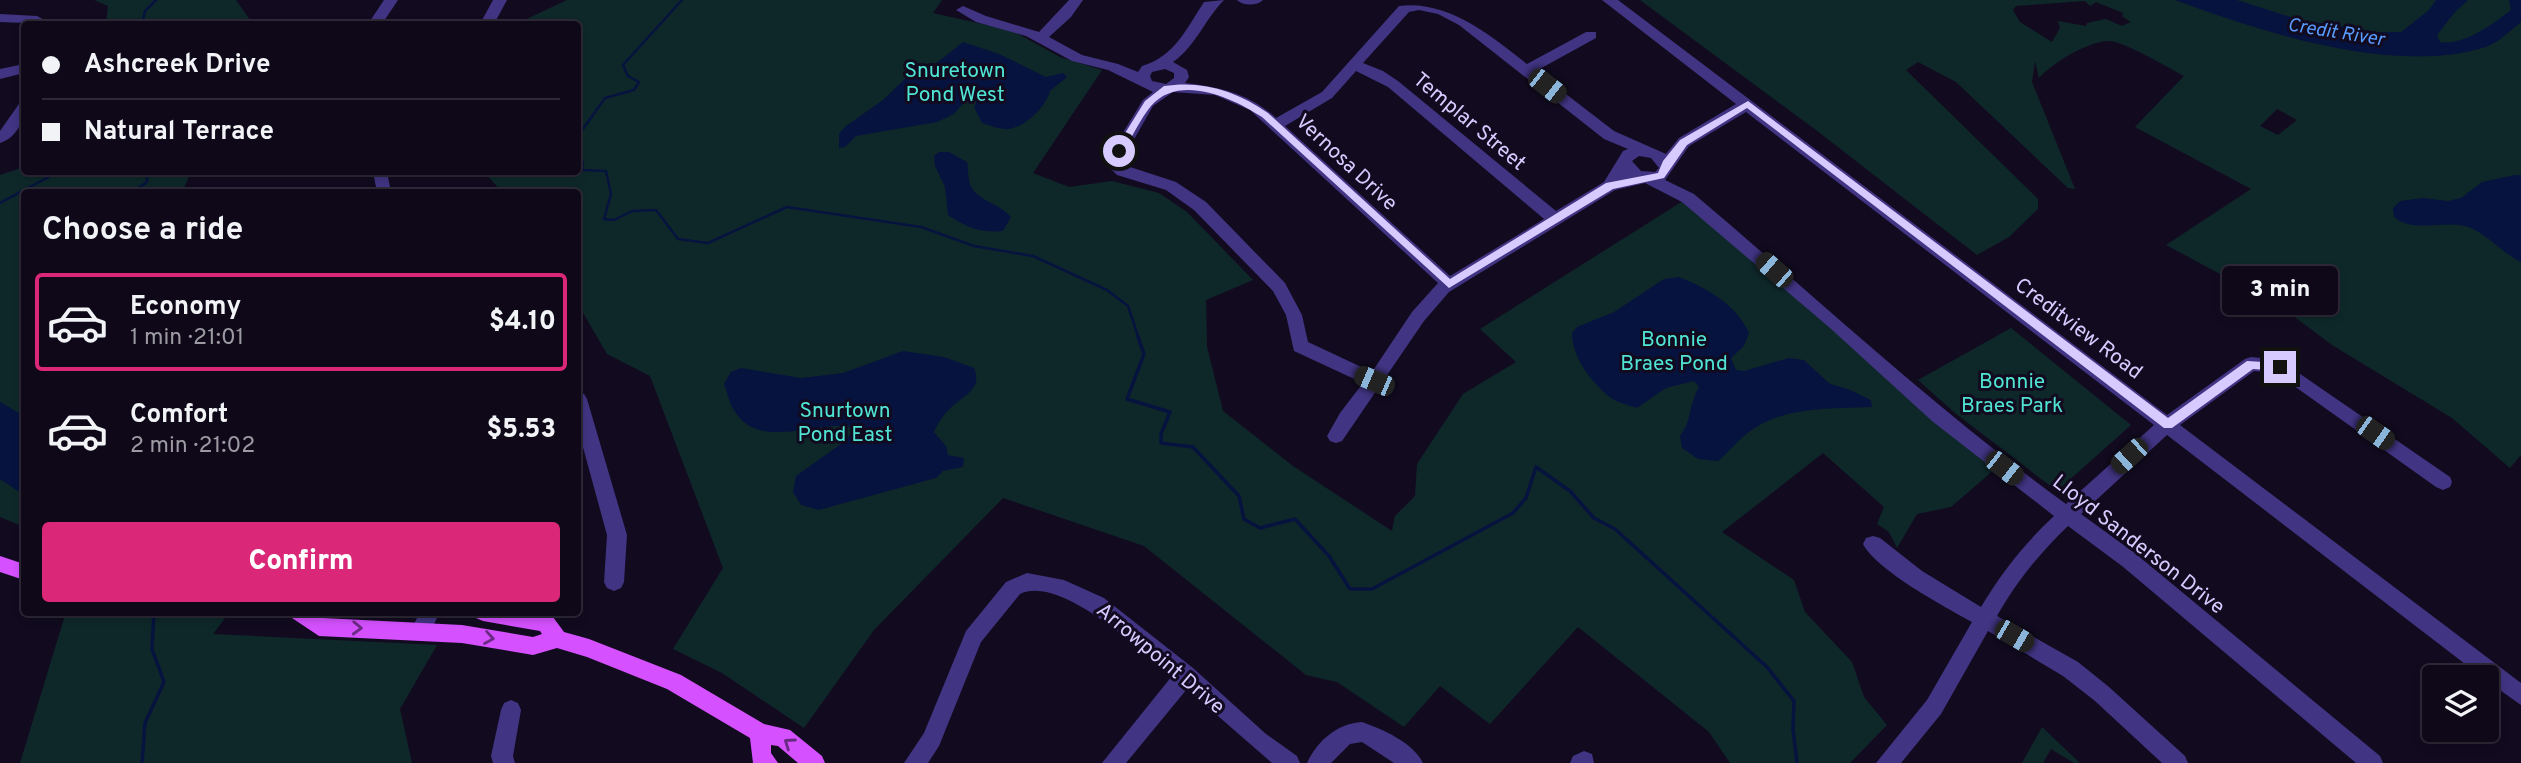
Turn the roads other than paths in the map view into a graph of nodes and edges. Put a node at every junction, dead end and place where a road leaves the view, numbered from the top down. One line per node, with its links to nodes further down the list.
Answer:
1 (391, 0): 11 (street)
2 (500, 0): 12 (street)
3 (1076, 0): 14 (street)
4 (1217, 0): 15 (street)
5 (1244, 0): 6 (street)
6 (1256, 0)
7 (1609, 0): 25 (street, Creditview Road)
8 (962, 10): 14 (street)
9 (0, 18): 10 (street)
10 (39, 21)
11 (377, 21)
12 (489, 21)
13 (1591, 35): 18 (street)
14 (1040, 38): 21 (street)
15 (1182, 48): 19 (street); 21 (street)
16 (1354, 65): 18 (street); 27 (street); 37 (street, Templar Street)
17 (21, 70): 20 (street)
18 (1527, 70): 28 (street)
19 (1181, 72): 21 (street, Vernosa Drive); 22 (street); 23 (street, Vernosa Drive)
20 (0, 74)
21 (1150, 74): 22 (street, Vernosa Drive); 24 (street)
22 (1170, 88): 23 (street, Vernosa Drive); 24 (street)
23 (1207, 89): 27 (street, Vernosa Drive)
24 (1148, 103): 39 (street)
25 (1748, 104): 30 (street); 41 (street, Creditview Road)
26 (21, 112): 29 (street)
27 (1276, 125): 38 (street, Vernosa Drive)
28 (1609, 135): 31 (street); 32 (street)
29 (0, 138)
30 (1684, 142): 31 (street); 33 (street)
31 (1646, 151): 32 (street); 33 (street)
32 (1625, 161): 34 (street); 35 (street)
33 (1667, 166): 34 (street); 36 (street, Lloyd Sanderson Drive)
34 (1646, 178): 35 (street); 36 (street, Lloyd Sanderson Drive)
35 (1610, 186): 37 (street)
36 (1688, 198): 44 (street, Lloyd Sanderson Drive)
37 (1555, 219): 38 (street)
38 (1449, 284): 39 (street)
39 (1374, 381): 42 (street)
40 (581, 409): 48 (street)
41 (2168, 424): 43 (street); 44 (street); 55 (street, Creditview Road)
42 (1336, 436)
43 (2443, 482)
44 (2065, 514): 51 (street); 68 (street, Lloyd Sanderson Drive)
45 (1873, 544): 51 (street)
46 (0, 564): 47 (main road)
47 (21, 571)
48 (614, 582)
49 (304, 616): 52 (main road, one-way to 52)
50 (504, 616): 53 (main road)
51 (1984, 619): 66 (street); 67 (street)
52 (425, 621): 53 (main road, one-way to 53)
53 (556, 639): 57 (main road)
54 (1186, 676): 61 (street, Arrowpoint Drive); 62 (street); 63 (street, Arrowpoint Drive)
55 (2521, 695)
56 (511, 710): 58 (street)
57 (760, 733): 59 (main road); 60 (main road, one-way to 57)
58 (504, 763)
59 (767, 763)
60 (814, 763)
61 (915, 763)
62 (1113, 763)
63 (1289, 763)
64 (1318, 763): 65 (street)
65 (1412, 763)
66 (1887, 763)
67 (2177, 763)
68 (2372, 763)

